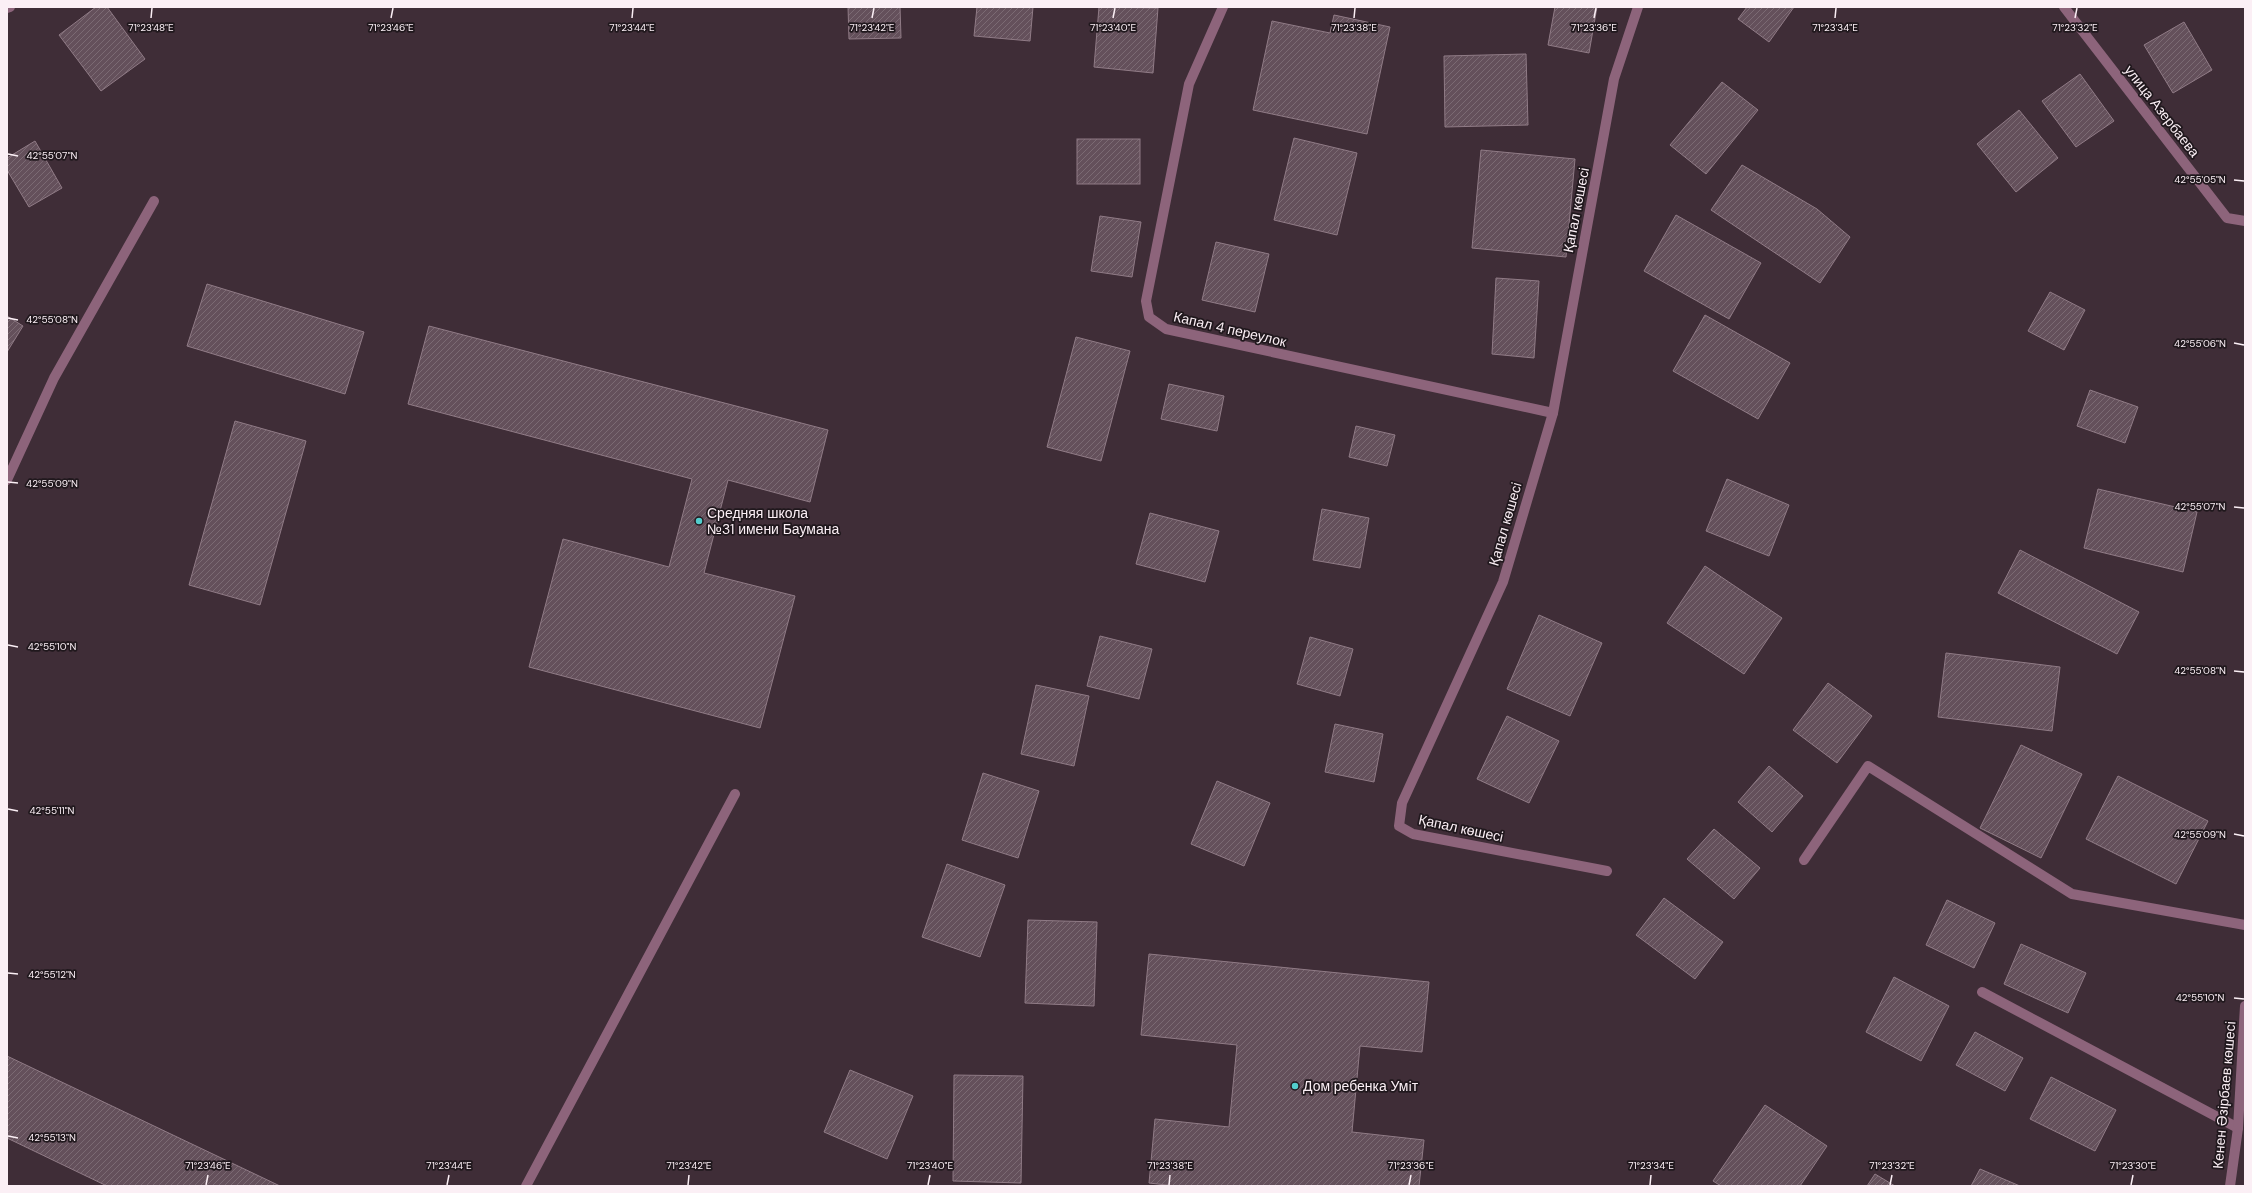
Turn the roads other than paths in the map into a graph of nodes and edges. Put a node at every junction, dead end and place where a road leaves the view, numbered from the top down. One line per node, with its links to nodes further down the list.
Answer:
1 (10, 7): 5 (street)
2 (1223, 7): 8 (street, Капал 4 переулок)
3 (1638, 7): 8 (street, Қапал көшесі)
4 (2064, 7): 7 (street, улица Азербаева)
5 (7, 8)
6 (154, 201): 9 (street)
7 (2245, 221)
8 (1552, 413): 12 (street, Қапал көшесі)
9 (7, 480)
10 (735, 794): 17 (street)
11 (1804, 860): 13 (street)
12 (1607, 871)
13 (2245, 925)
14 (1982, 992): 16 (street)
15 (2245, 1006): 16 (street, Кенен Әзірбаев көшесі)
16 (2238, 1128): 18 (street, Кенен Әзірбаев көшесі)
17 (526, 1186)
18 (2230, 1186)

